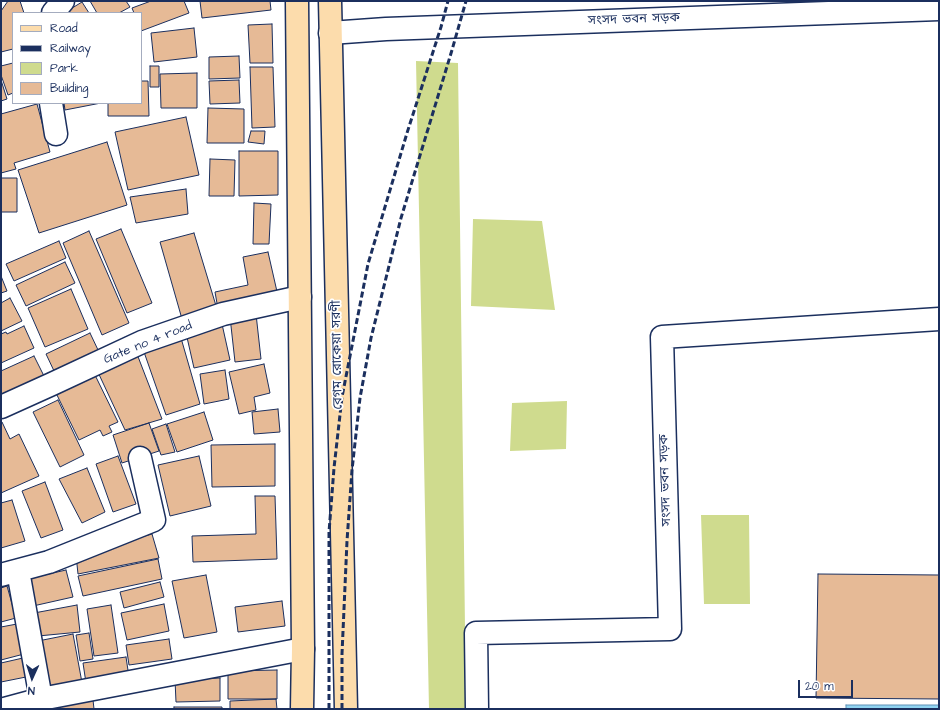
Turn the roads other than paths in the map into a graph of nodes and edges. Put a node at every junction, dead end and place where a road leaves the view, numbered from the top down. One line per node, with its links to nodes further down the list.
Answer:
1 (63, 1): 5 (street)
2 (297, 1): 9 (main road)
3 (330, 1): 6 (main road, বেগম রোকেয়া সরণী)
4 (939, 9): 6 (street, সংসদ ভবন সড়ক)
5 (54, 12)
6 (330, 33): 18 (main road, বেগম রোকেয়া সরণী)
7 (51, 104): 8 (street)
8 (56, 134)
9 (300, 297): 11 (street, Gate no 4 road); 14 (main road)
10 (939, 319): 19 (street, সংসদ ভবন সড়ক)
11 (1, 407)
12 (140, 458): 13 (street)
13 (10, 573): 15 (street)
14 (303, 649): 15 (street); 17 (main road)
15 (41, 699): 16 (street)
16 (4, 709)
17 (302, 709)
18 (346, 709)
19 (477, 709)

